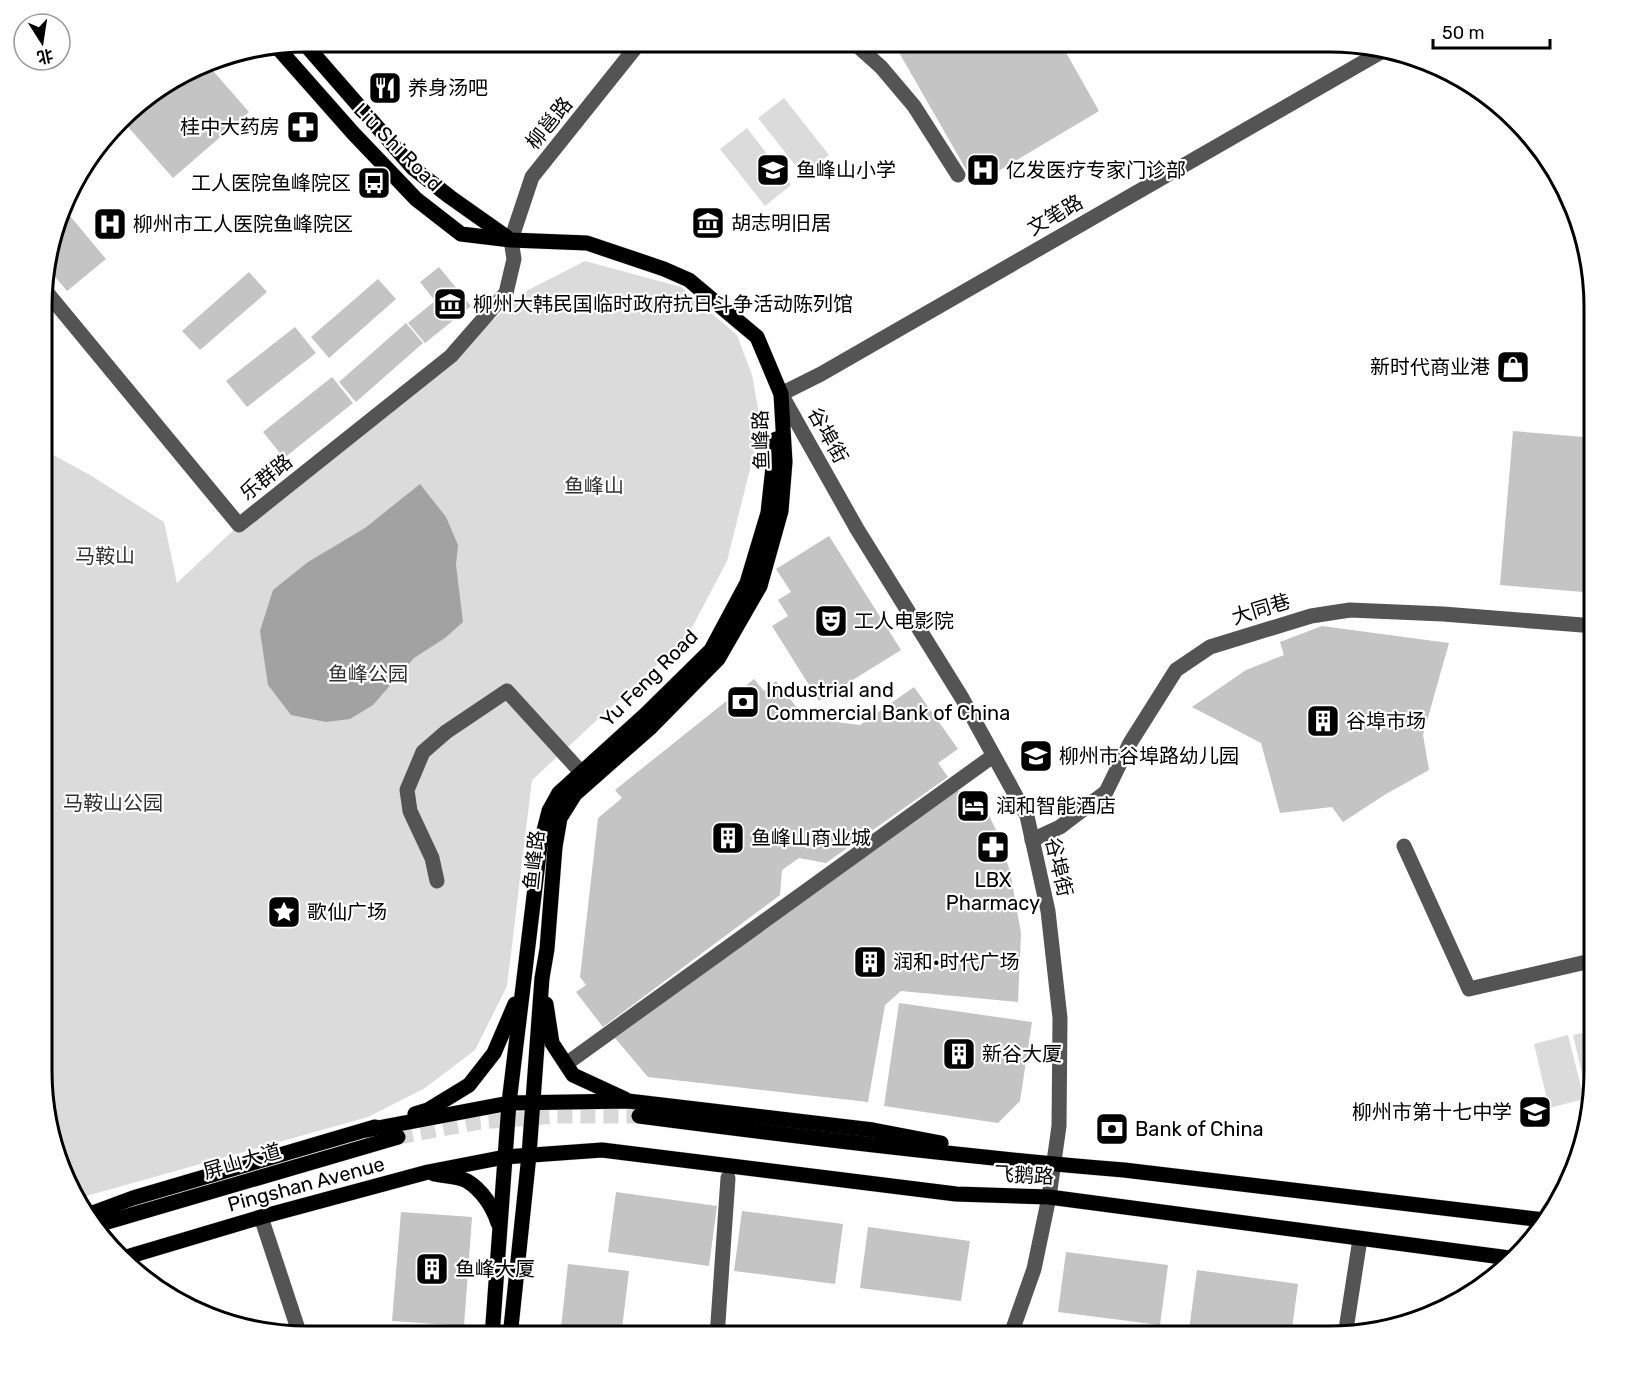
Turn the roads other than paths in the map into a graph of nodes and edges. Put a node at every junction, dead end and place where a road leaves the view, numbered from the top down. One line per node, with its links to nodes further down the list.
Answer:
1 (312, 52): 7 (main road, Liu Shi Road)
2 (632, 52): 7 (street, 柳邕路)
3 (864, 52): 6 (street)
4 (283, 54): 7 (main road, Liu Shi Road)
5 (1374, 56): 9 (street, 文笔路)
6 (958, 175)
7 (511, 240): 8 (street, 乐群路); 9 (main road, Liu Shi Road)
8 (52, 299)
9 (781, 394): 11 (street, 谷埠街); 12 (main road, Yu Feng Road)
10 (1584, 625): 13 (street, 大同巷)
11 (993, 756): 13 (street, 谷埠街); 19 (street)
12 (585, 777): 15 (street); 17 (main road, 鱼峰路); 18 (main road, 鱼峰路)
13 (1032, 840): 28 (street, 谷埠街)
14 (1404, 846): 16 (street)
15 (437, 881)
16 (1584, 963)
17 (525, 978): 22 (main road, 鱼峰路); 24 (main road)
18 (542, 978): 19 (main road); 21 (main road, 鱼峰路)
19 (566, 1064): 20 (main road)
20 (628, 1101): 21 (main road); 28 (main road)
21 (533, 1102): 22 (main road); 26 (main road, 鱼峰路)
22 (509, 1103): 24 (main road); 27 (main road, 鱼峰路)
23 (639, 1116): 28 (main road, 飞鹅路)
24 (367, 1130): 32 (main road)
25 (398, 1137): 35 (main road, 屏山大道)
26 (529, 1155): 27 (main road, 飞鹅路); 31 (main road, 飞鹅路); 42 (main road, 鱼峰路)
27 (505, 1157): 29 (main road, Pingshan Avenue); 36 (main road, 鱼峰路)
28 (1053, 1164): 31 (street, 谷埠街); 34 (main road, 飞鹅路)
29 (428, 1172): 33 (main road, Pingshan Avenue); 36 (main road)
30 (728, 1178): 43 (street)
31 (1049, 1197): 37 (main road, 飞鹅路); 44 (street, 谷埠街)
32 (95, 1212)
33 (261, 1216): 38 (main road, Pingshan Avenue); 40 (street)
34 (1538, 1219)
35 (102, 1223)
36 (501, 1230): 41 (main road, 鱼峰路)
37 (1360, 1239): 39 (main road, 飞鹅路); 45 (street)
38 (131, 1256)
39 (1504, 1257)
40 (297, 1326)
41 (493, 1326)
42 (511, 1326)
43 (718, 1326)
44 (1014, 1326)
45 (1347, 1326)

